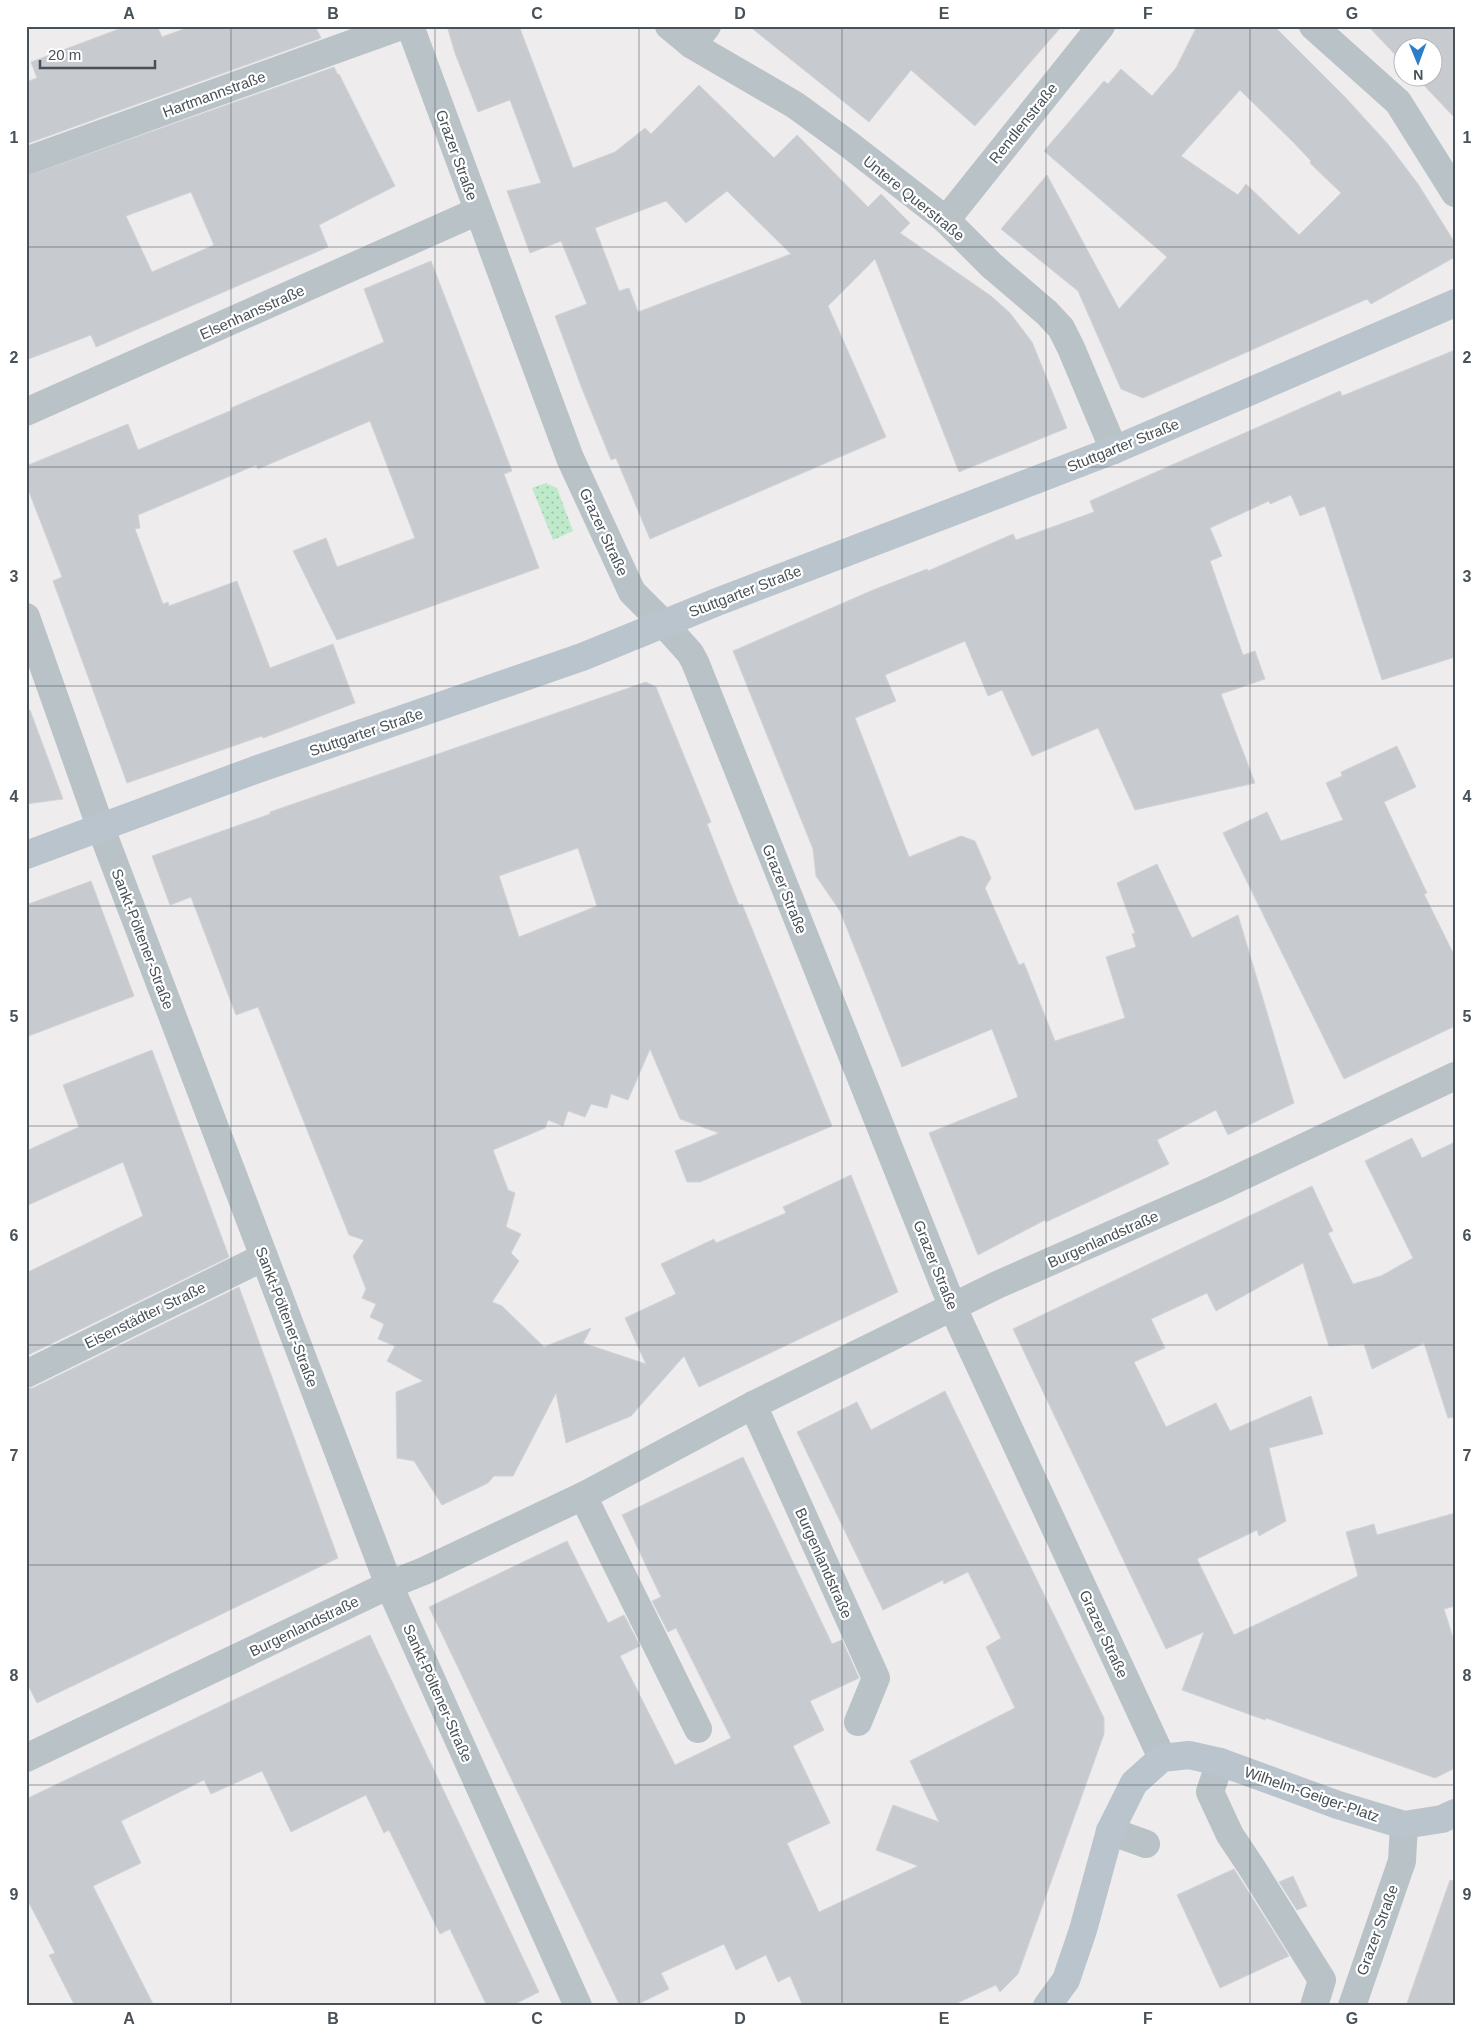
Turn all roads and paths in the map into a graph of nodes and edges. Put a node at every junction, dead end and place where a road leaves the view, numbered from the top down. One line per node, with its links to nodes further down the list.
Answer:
1 (401, 26): 7 (street, Hartmannstraße)
2 (410, 26): 9 (street, Grazer Straße)
3 (669, 26): 6 (street, Untere Querstraße)
4 (1101, 26): 10 (street, Rendlenstraße)
5 (1314, 26): 8 (street)
6 (699, 36): 10 (street, Untere Querstraße)
7 (26, 161)
8 (1455, 193)
9 (478, 211): 12 (street, Elsenhansstraße); 15 (street, Grazer Straße)
10 (946, 220): 13 (street, Untere Querstraße)
11 (1455, 303): 13 (street, Stuttgarter Straße)
12 (26, 412)
13 (1114, 450): 15 (street, Stuttgarter Straße)
14 (26, 617): 16 (street, Sankt-Pöltener-Straße)
15 (663, 623): 16 (street, Stuttgarter Straße); 20 (street, Grazer Straße)
16 (100, 826): 17 (street, Stuttgarter Straße); 19 (street, Sankt-Pöltener-Straße)
17 (26, 855)
18 (1455, 1076): 20 (street, Burgenlandstraße)
19 (264, 1256): 21 (street, Eisenstädter Straße); 24 (street, Sankt-Pöltener-Straße)
20 (953, 1308): 22 (street, Burgenlandstraße); 28 (street, Grazer Straße)
21 (26, 1374)
22 (753, 1405): 23 (street, Burgenlandstraße); 25 (street, Burgenlandstraße)
23 (583, 1496): 24 (street, Burgenlandstraße); 26 (street)
24 (389, 1585): 27 (street, Burgenlandstraße); 34 (street, Sankt-Pöltener-Straße)
25 (858, 1722)
26 (698, 1729)
27 (26, 1758)
28 (1162, 1758): 29 (street, Wilhelm-Geiger-Platz); 32 (street)
29 (1220, 1762): 31 (street, Wilhelm-Geiger-Platz); 36 (street)
30 (1455, 1813): 31 (street)
31 (1404, 1825): 37 (street, Grazer Straße)
32 (1110, 1831): 33 (street); 35 (street)
33 (1146, 1844)
34 (578, 2006)
35 (1047, 2006)
36 (1314, 2006)
37 (1352, 2006)

